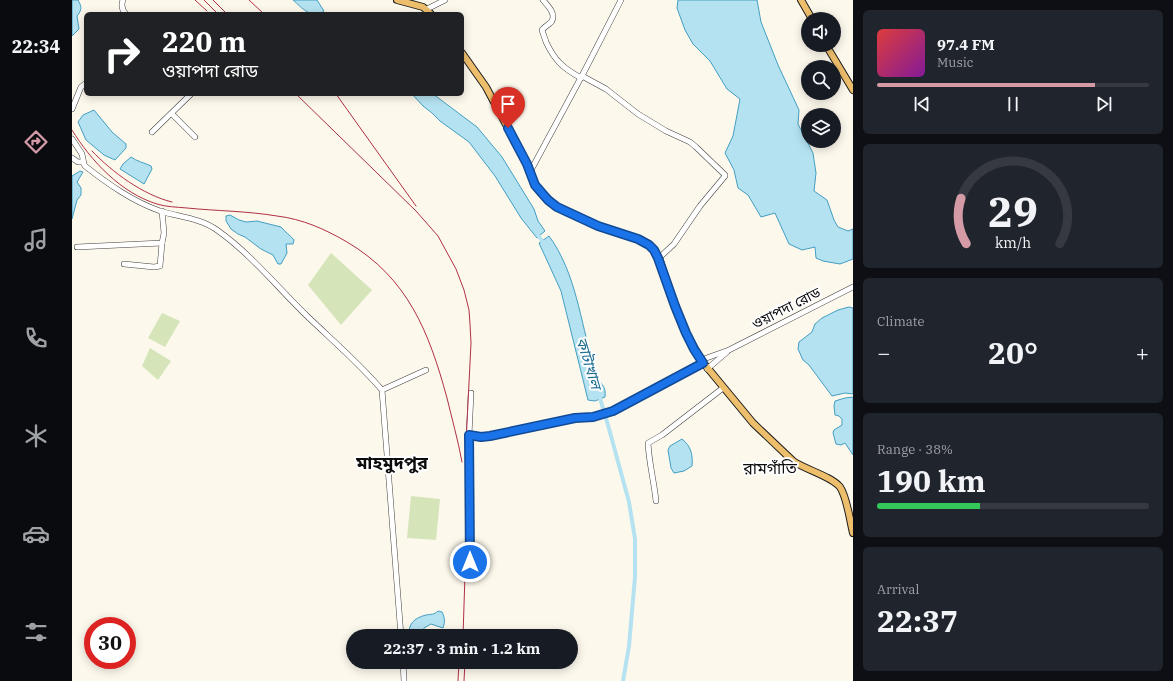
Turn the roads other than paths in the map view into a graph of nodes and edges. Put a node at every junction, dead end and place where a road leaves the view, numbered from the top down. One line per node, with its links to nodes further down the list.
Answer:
1 (123, 0): 7 (street)
2 (397, 0): 8 (main road)
3 (445, 0): 8 (street)
4 (543, 0): 12 (street)
5 (621, 0): 12 (street)
6 (801, 0): 9 (main road)
7 (124, 12)
8 (429, 12)
9 (808, 12)
10 (830, 52): 14 (main road)
11 (464, 56): 23 (main road)
12 (581, 77): 23 (street); 27 (street)
13 (84, 85): 16 (street)
14 (853, 90)
15 (189, 96): 17 (street)
16 (72, 109)
17 (172, 114): 18 (street); 19 (street)
18 (152, 132)
19 (195, 137)
20 (72, 138): 22 (street)
21 (72, 158): 22 (street)
22 (83, 162): 24 (street)
23 (530, 172): 27 (main road)
24 (162, 211): 25 (street); 35 (street)
25 (162, 243): 26 (street); 28 (street)
26 (77, 247)
27 (658, 258): 31 (main road)
28 (124, 264)
29 (853, 287): 30 (street, ওয়াপদা রোড)
30 (729, 350): 31 (street, ওয়াপদা রোড); 32 (street, ওয়াপদা রোড)
31 (702, 362): 32 (main road); 37 (street, ওয়াপদা রোড)
32 (708, 369): 34 (main road)
33 (426, 370): 35 (street)
34 (723, 388): 38 (street); 39 (main road)
35 (382, 390): 41 (street)
36 (471, 393): 37 (street)
37 (469, 435): 40 (street)
38 (656, 501)
39 (853, 533)
40 (483, 567)
41 (400, 629)
42 (403, 669): 43 (street)
43 (404, 681)

